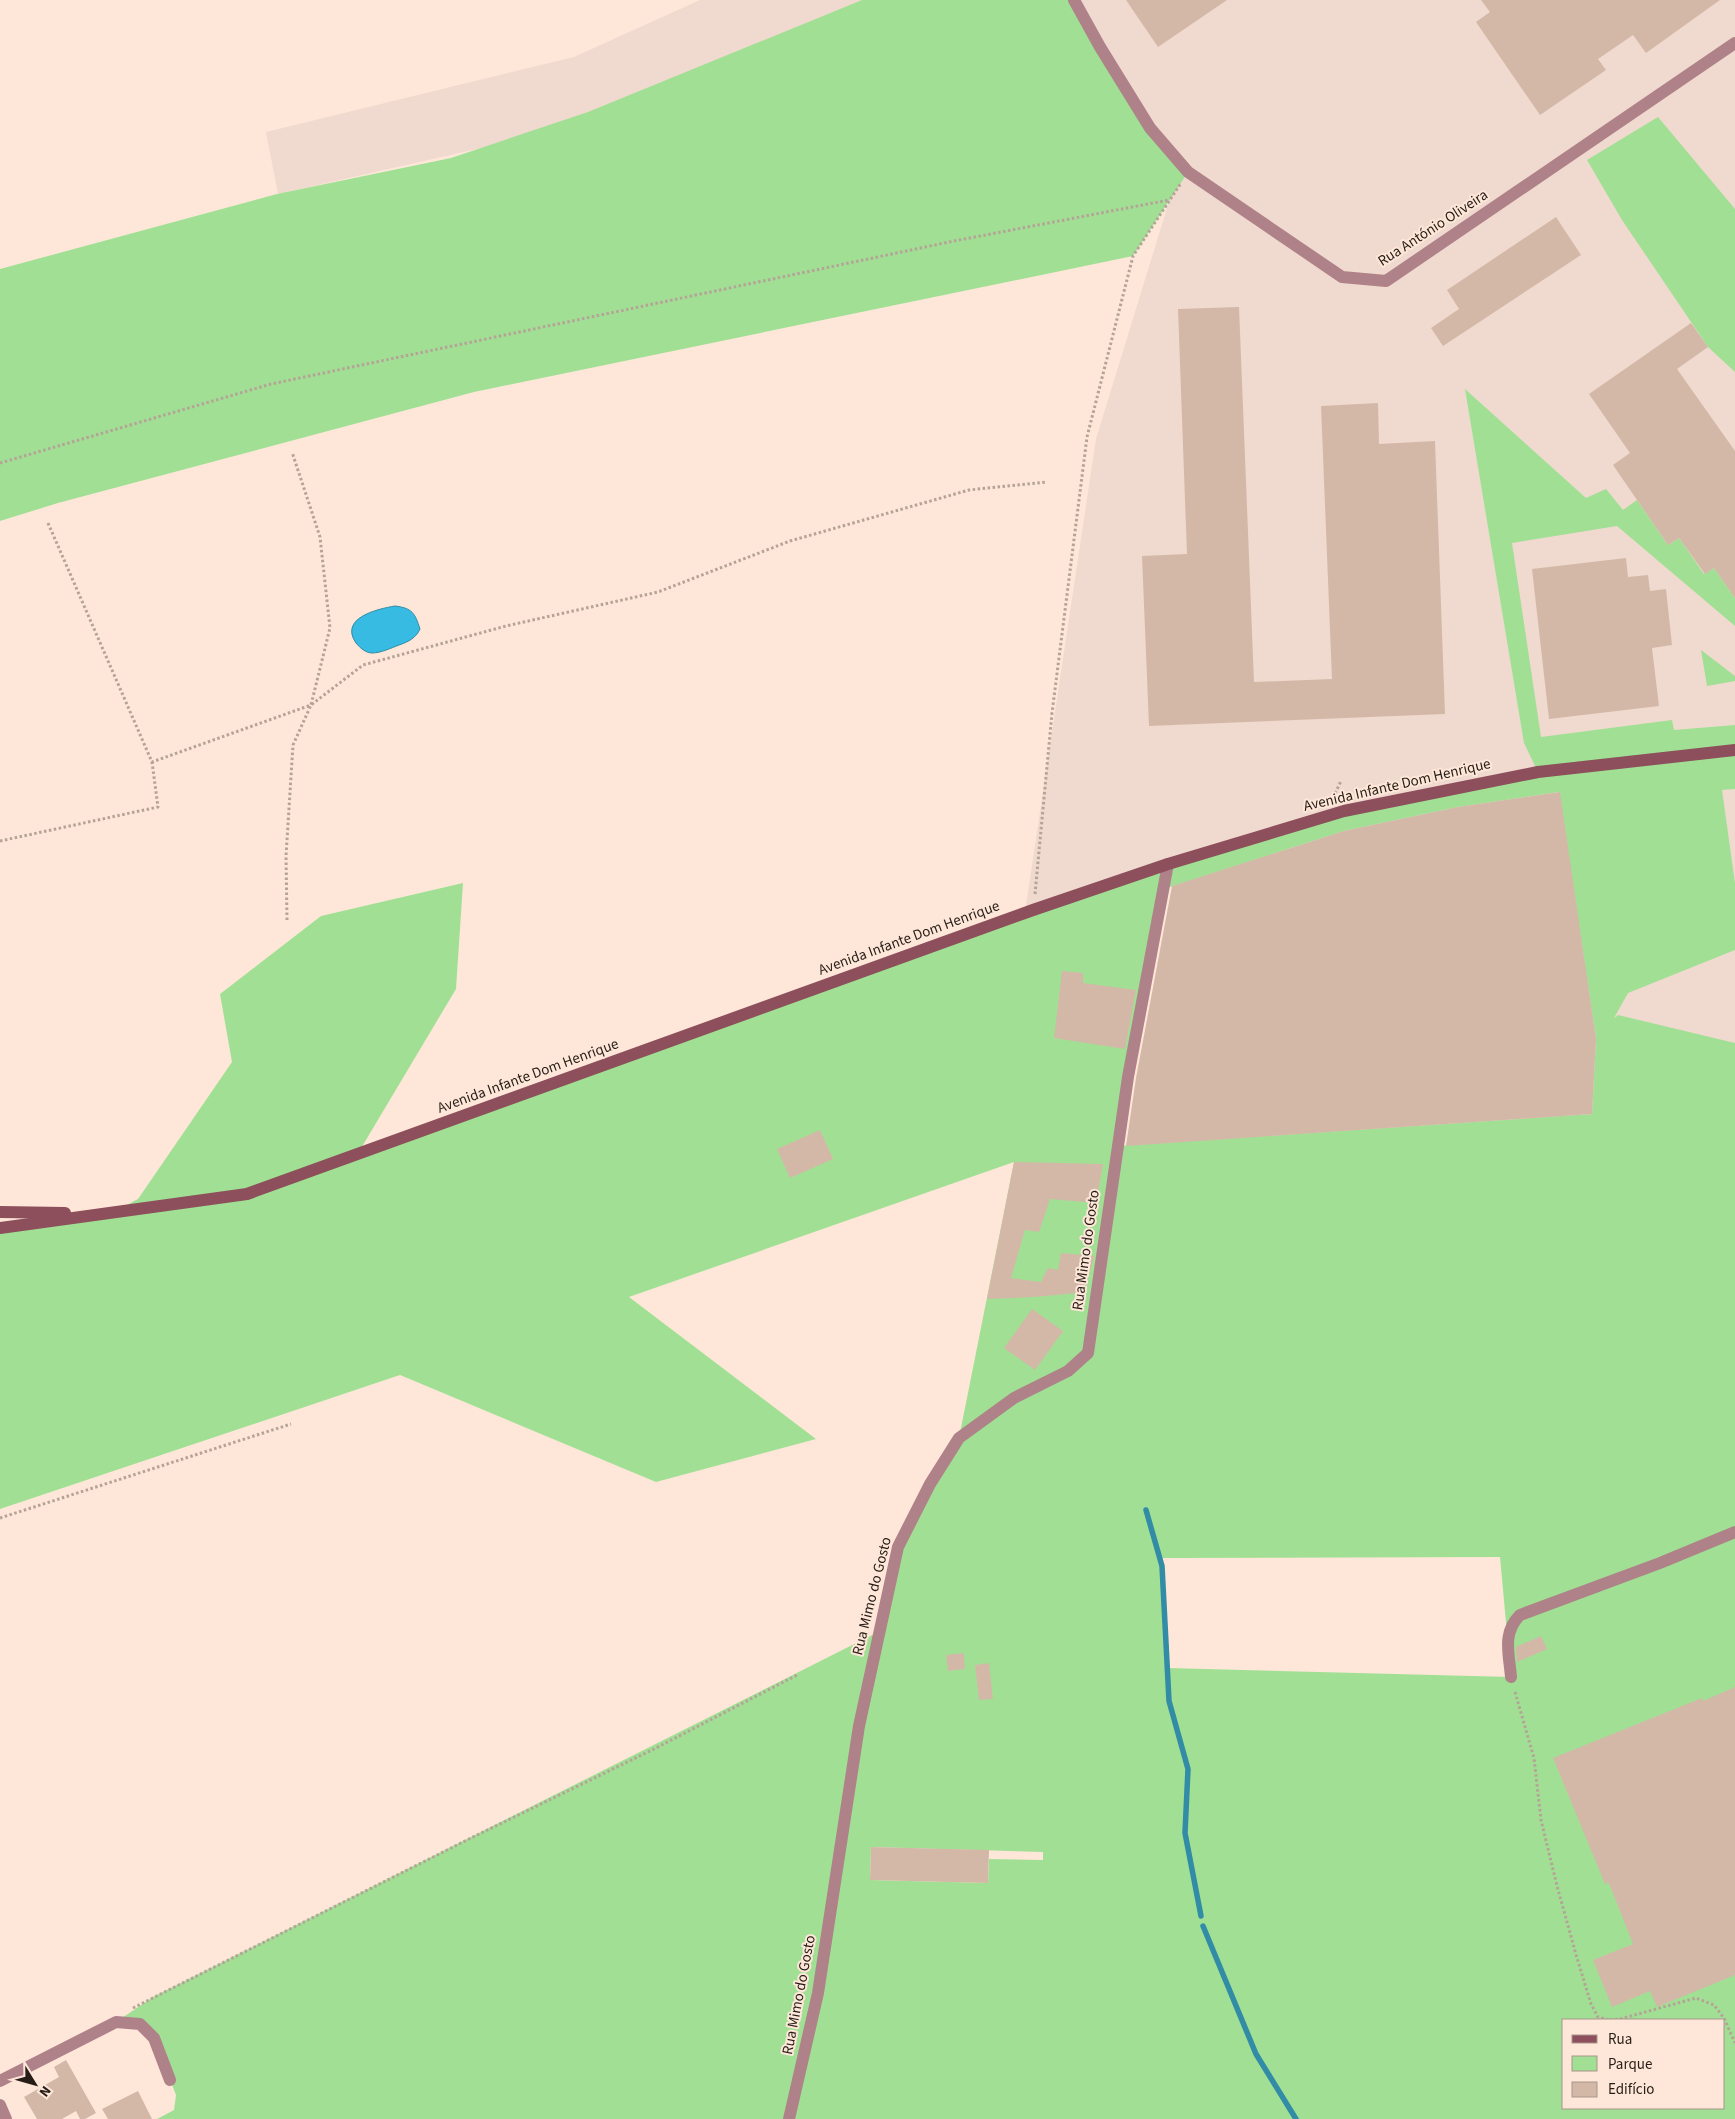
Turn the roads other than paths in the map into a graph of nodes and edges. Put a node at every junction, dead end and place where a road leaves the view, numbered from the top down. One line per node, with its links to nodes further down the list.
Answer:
1 (1074, 0): 2 (street, Rua António Oliveira)
2 (1735, 43)
3 (1735, 750): 4 (main road, Avenida Infante Dom Henrique)
4 (1168, 864): 6 (main road, Avenida Infante Dom Henrique); 14 (street, Rua Mimo do Gosto)
5 (0, 1212): 6 (main road, Avenida Infante Dom Henrique)
6 (110, 1214): 7 (main road, Avenida Infante Dom Henrique)
7 (0, 1228)
8 (1735, 1532): 9 (street)
9 (1511, 1676)
10 (170, 2080): 11 (street)
11 (0, 2081)
12 (0, 2105): 13 (street)
13 (6, 2119)
14 (789, 2119)

